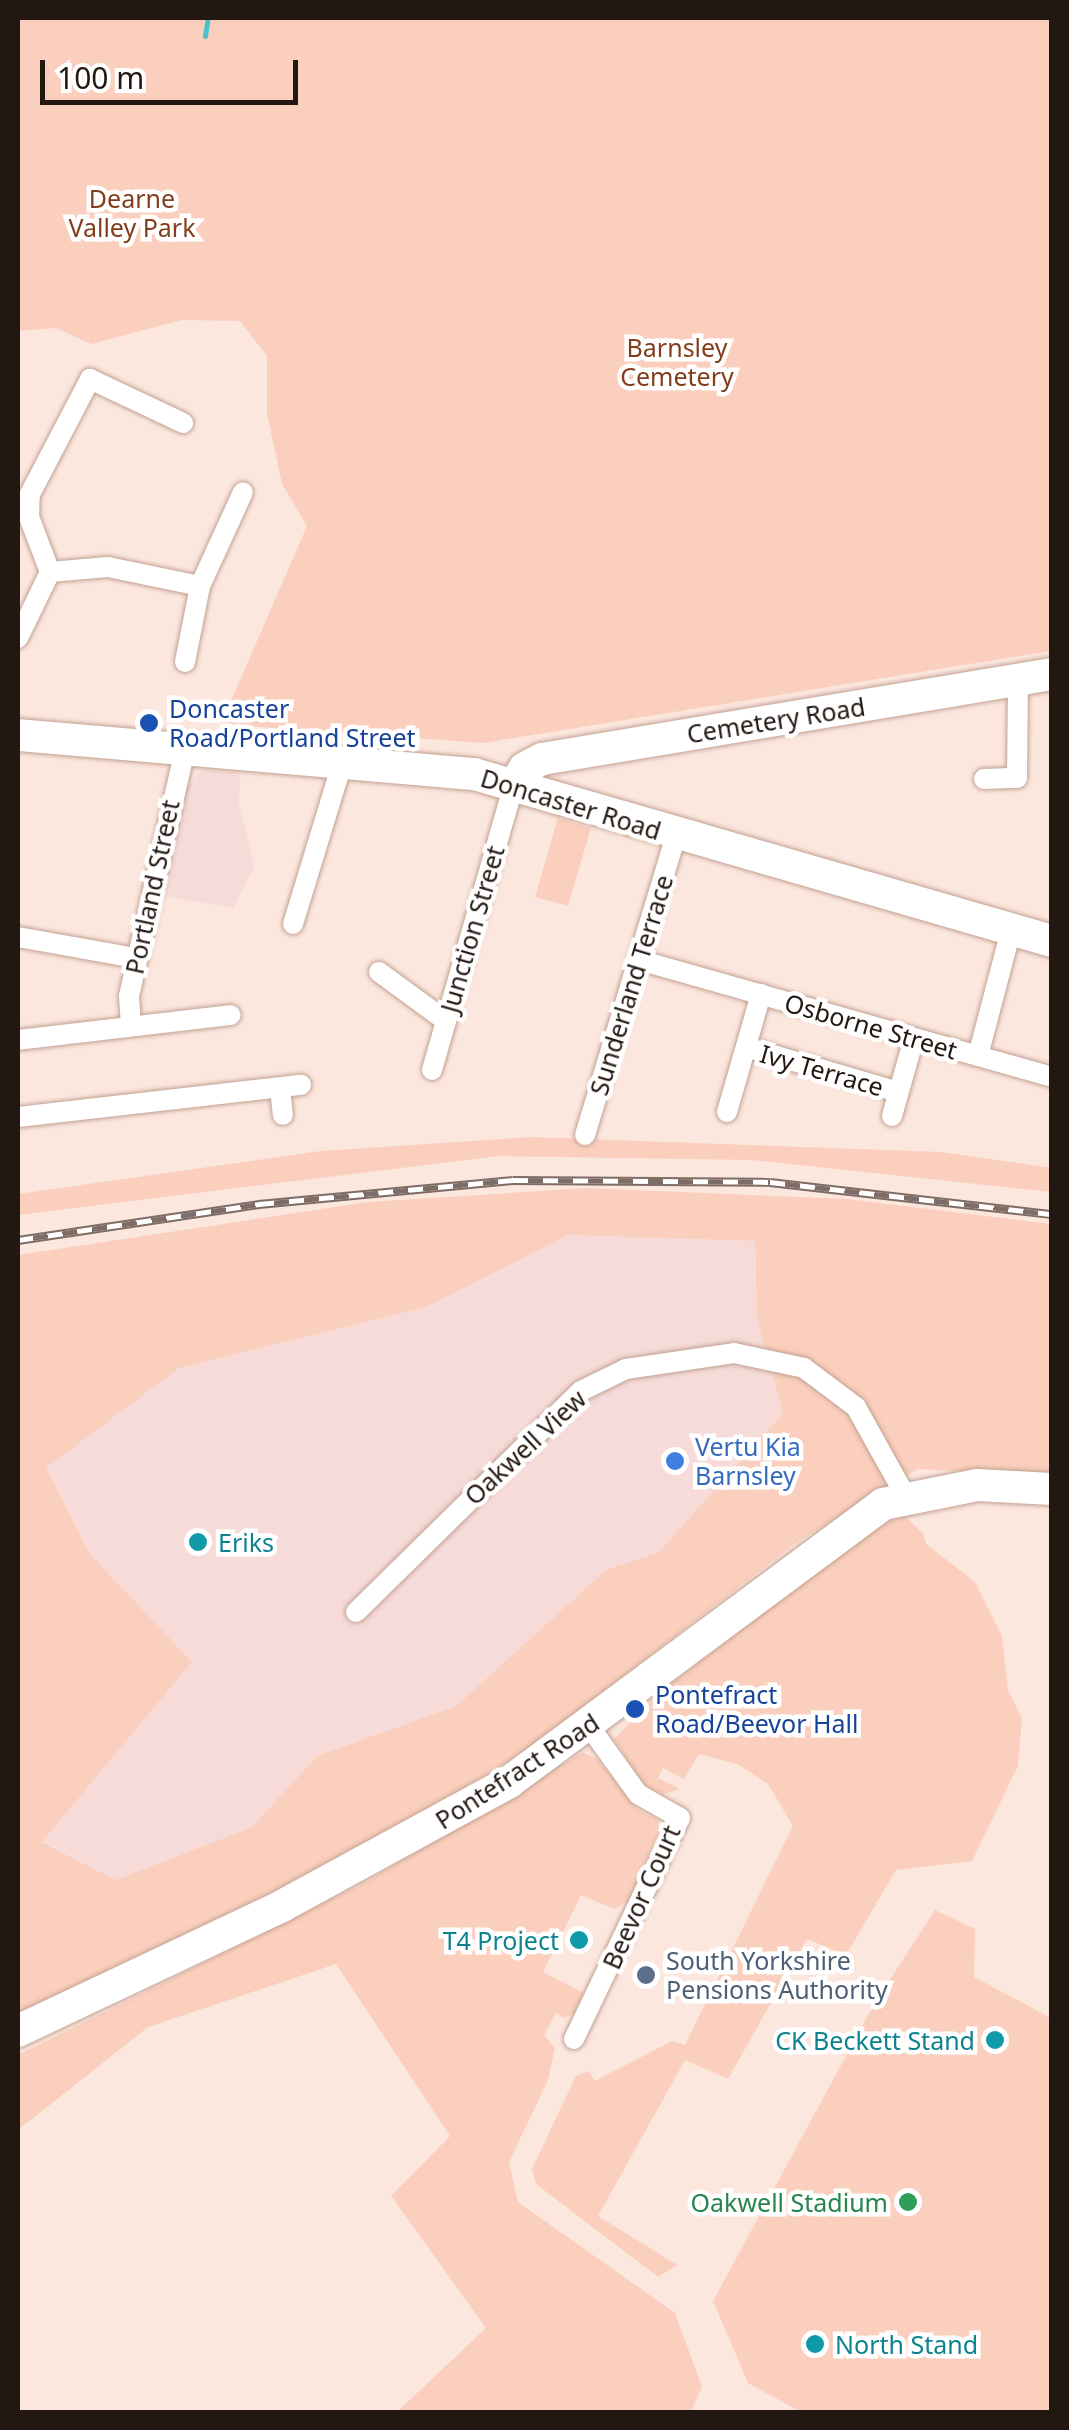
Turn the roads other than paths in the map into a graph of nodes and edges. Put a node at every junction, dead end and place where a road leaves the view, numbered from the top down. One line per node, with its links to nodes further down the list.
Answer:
1 (183, 423): 2 (street)
2 (24, 491): 4 (street)
3 (243, 492): 5 (street)
4 (50, 572): 5 (street); 6 (street)
5 (200, 586): 7 (street)
6 (19, 632)
7 (184, 662)
8 (1052, 674): 9 (highway, Cemetery Road)
9 (1018, 680): 12 (highway, Cemetery Road); 15 (street)
10 (18, 735): 11 (highway, Doncaster Road)
11 (185, 750): 13 (highway, Doncaster Road); 23 (street, Portland Street)
12 (556, 756): 14 (highway, Cemetery Road); 16 (highway); 17 (highway)
13 (344, 760): 14 (highway, Doncaster Road); 19 (street)
14 (474, 774): 16 (highway, Doncaster Road)
15 (984, 778)
16 (512, 788): 17 (highway, Doncaster Road); 28 (street, Junction Street)
17 (565, 803): 18 (highway, Doncaster Road)
18 (676, 835): 20 (highway, Doncaster Road); 24 (street, Sunderland Terrace)
19 (293, 924)
20 (1012, 930): 22 (highway, Doncaster Road); 33 (street, Osborne Street)
21 (18, 937): 23 (street)
22 (1052, 941)
23 (136, 958): 29 (street, Portland Street)
24 (638, 960): 26 (street, Osborne Street); 41 (street, Sunderland Terrace)
25 (379, 972): 28 (street)
26 (761, 994): 30 (street, Osborne Street); 32 (street)
27 (231, 1015): 29 (street)
28 (446, 1021): 34 (street, Junction Street)
29 (131, 1025): 31 (street)
30 (914, 1038): 33 (street, Osborne Street); 36 (street)
31 (18, 1040)
32 (746, 1047): 36 (street, Ivy Terrace); 37 (street)
33 (978, 1056): 35 (street)
34 (432, 1070)
35 (1052, 1077)
36 (898, 1092): 39 (street)
37 (727, 1112)
38 (283, 1115): 40 (street)
39 (892, 1116)
40 (18, 1117)
41 (585, 1135)
42 (1052, 1489): 43 (highway, Pontefract Road)
43 (905, 1494): 44 (street, Oakwell View); 45 (highway, Pontefract Road)
44 (356, 1612)
45 (589, 1726): 46 (highway, Pontefract Road); 47 (street, Beevor Court)
46 (18, 2031)
47 (574, 2039)

